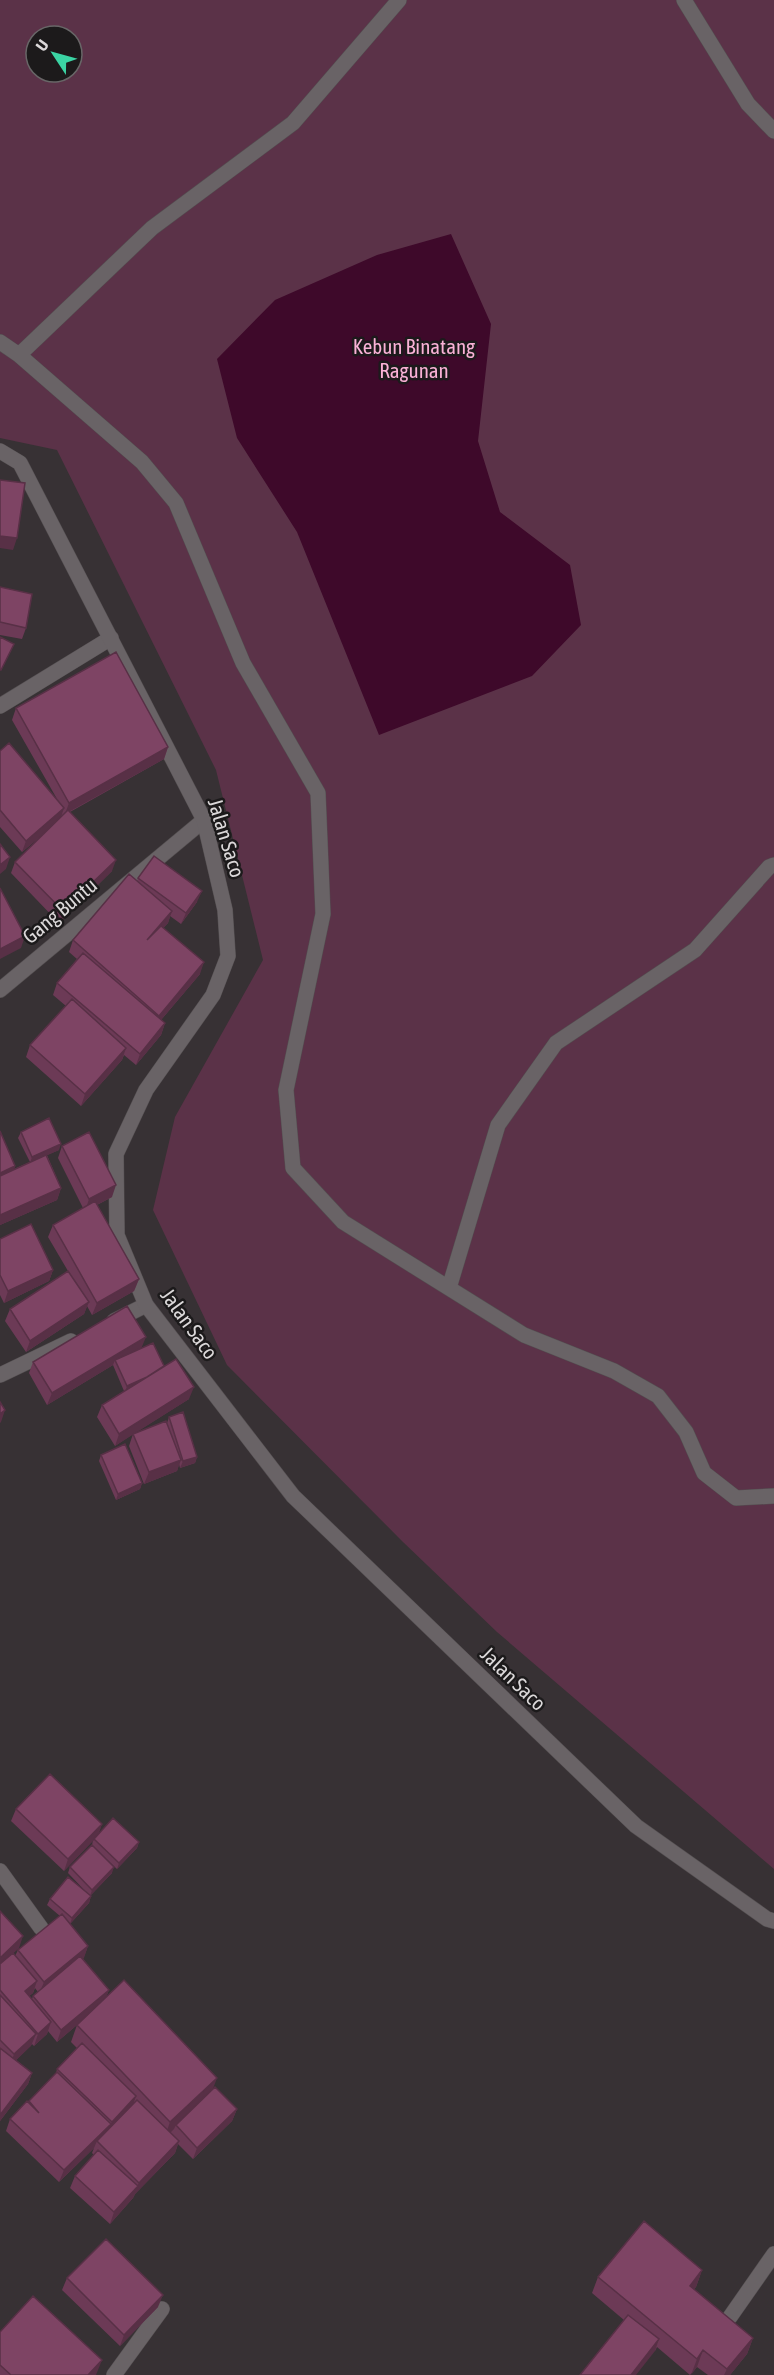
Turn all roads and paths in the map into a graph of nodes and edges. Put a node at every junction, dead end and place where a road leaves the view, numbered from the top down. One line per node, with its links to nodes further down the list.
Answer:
1 (399, 0): 5 (main road)
2 (684, 0): 3 (main road)
3 (774, 130)
4 (0, 342): 5 (main road)
5 (19, 355): 12 (main road)
6 (0, 451): 7 (main road, Jalan Saco)
7 (111, 638): 8 (main road); 9 (main road, Jalan Saco)
8 (0, 706)
9 (204, 820): 11 (main road, Gang Buntu); 13 (main road, Jalan Saco)
10 (774, 865): 12 (main road)
11 (0, 990)
12 (449, 1288): 17 (main road)
13 (146, 1305): 14 (main road); 19 (main road, Jalan Saco)
14 (104, 1326)
15 (83, 1335): 16 (main road)
16 (0, 1375)
17 (774, 1496)
18 (0, 1871): 20 (main road)
19 (774, 1921)
20 (41, 1928)
21 (774, 2254): 23 (main road)
22 (162, 2309): 24 (main road)
23 (730, 2316)
24 (114, 2375)

